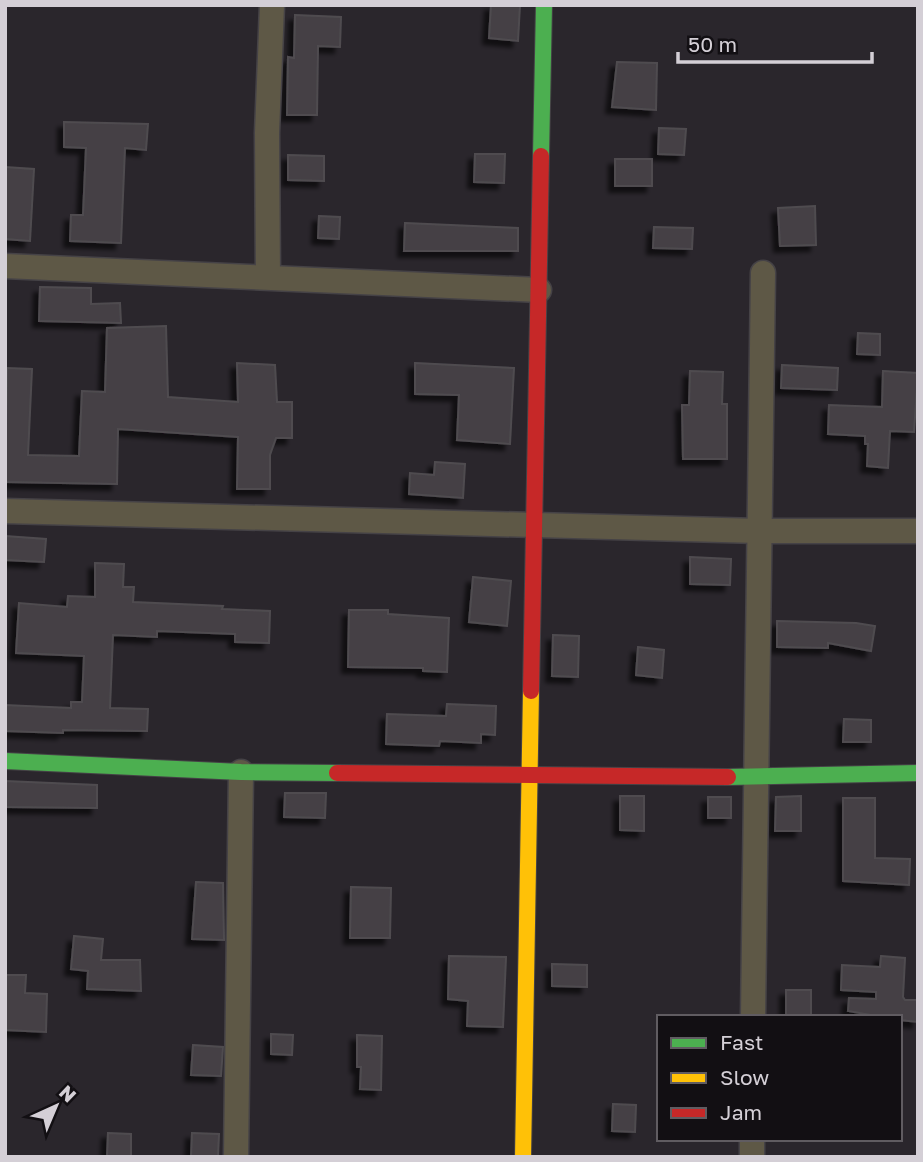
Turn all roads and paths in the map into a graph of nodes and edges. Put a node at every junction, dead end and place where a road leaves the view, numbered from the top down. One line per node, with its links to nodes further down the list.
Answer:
1 (272, 5): 5 (street)
2 (544, 5): 6 (street)
3 (5, 266): 5 (street)
4 (763, 273): 9 (street)
5 (268, 278): 6 (street)
6 (539, 290): 8 (street)
7 (5, 511): 8 (street)
8 (535, 526): 9 (street); 13 (street)
9 (760, 531): 10 (street); 15 (street)
10 (918, 531)
11 (5, 761): 12 (street)
12 (241, 772): 13 (street); 17 (street)
13 (530, 774): 15 (street); 18 (street)
14 (918, 774): 15 (street)
15 (757, 777): 16 (street)
16 (753, 1015)
17 (236, 1157)
18 (523, 1157)

